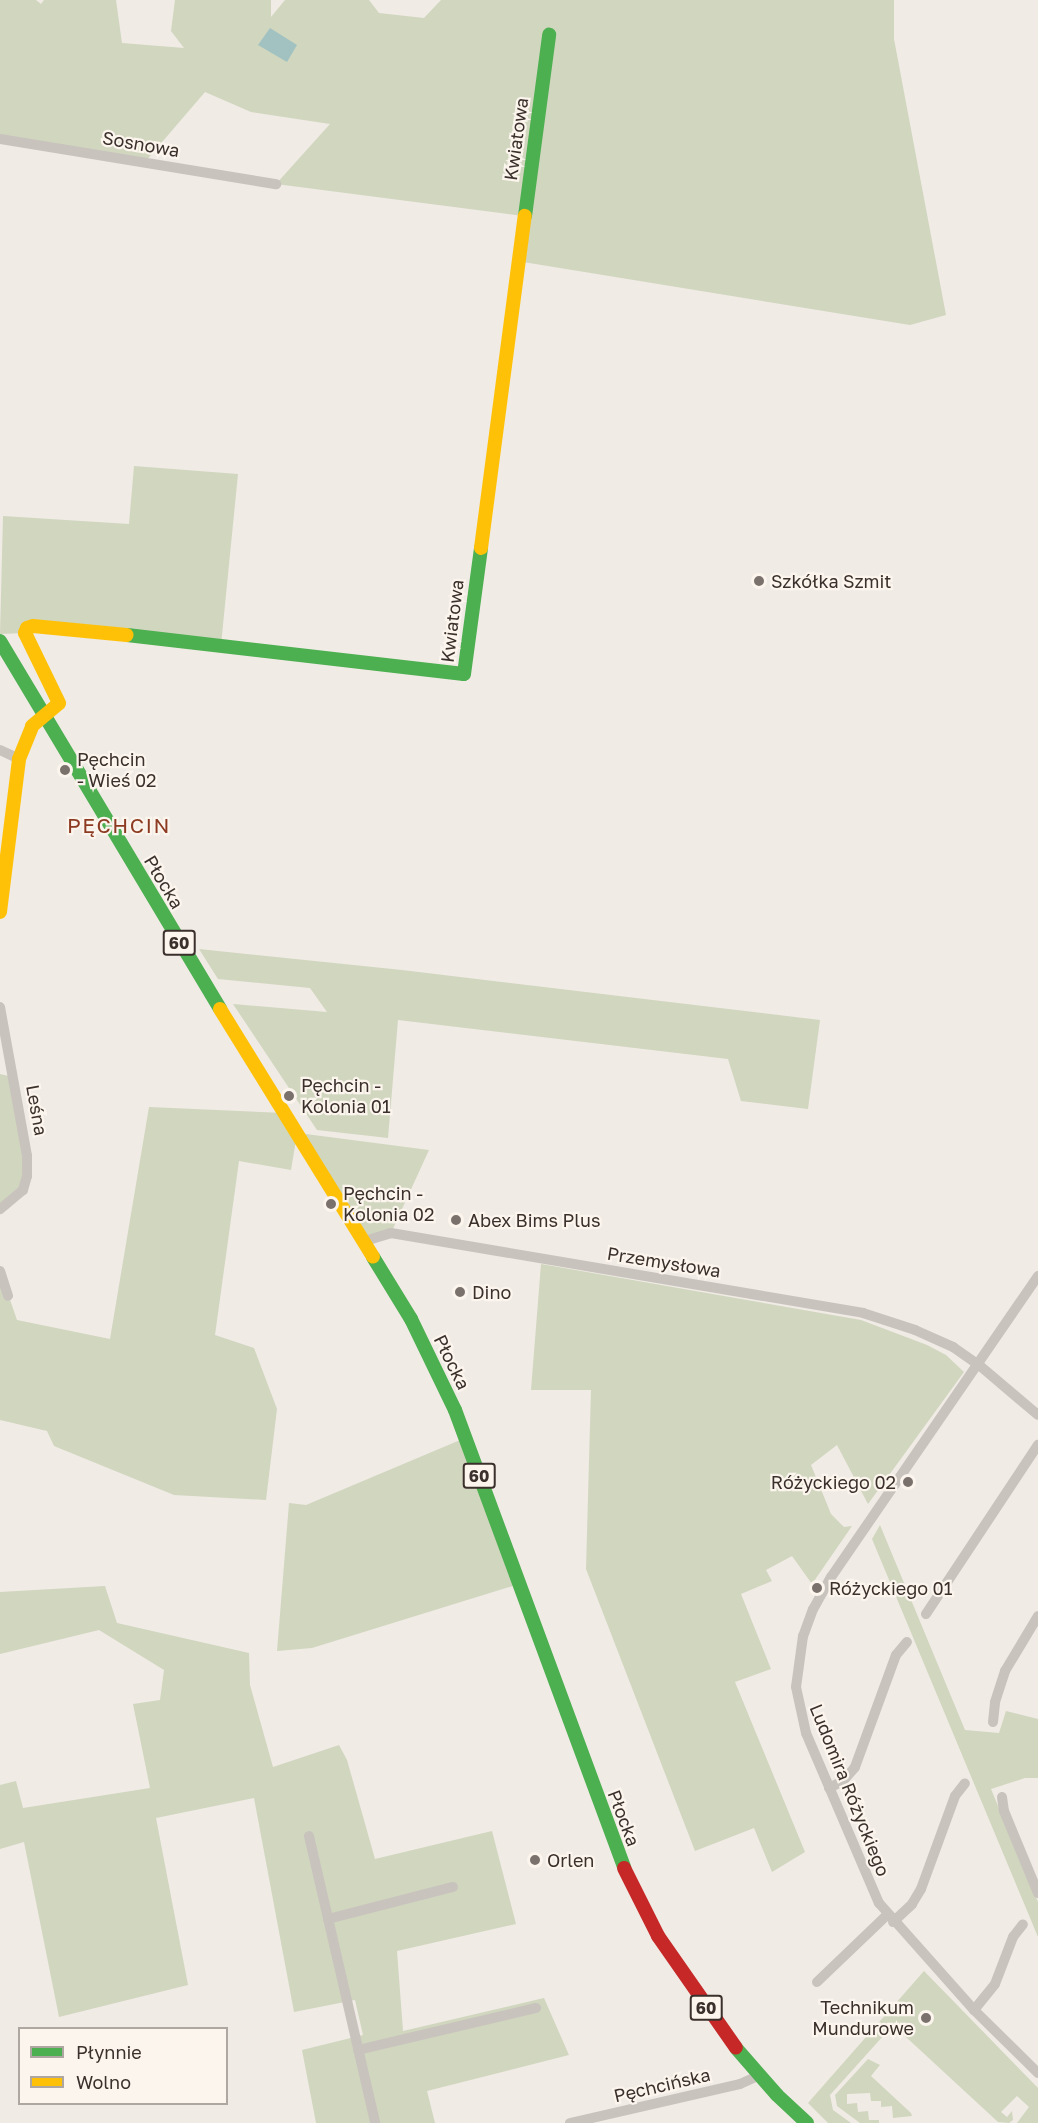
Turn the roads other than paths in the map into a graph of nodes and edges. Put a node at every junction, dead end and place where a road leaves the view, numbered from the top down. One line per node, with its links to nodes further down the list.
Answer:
1 (549, 35): 5 (main road, Kwiatowa)
2 (0, 139): 3 (street, Sosnowa)
3 (276, 184)
4 (0, 641): 5 (main road, Płocka / 60)
5 (45, 716): 7 (main road); 11 (main road, Płocka / 60)
6 (0, 750): 7 (street)
7 (19, 759): 8 (main road)
8 (0, 912)
9 (0, 1007): 10 (street, Leśna)
10 (0, 1209)
11 (365, 1240): 15 (street, Przemysłowa); 36 (main road, Płocka / 60)
12 (0, 1271): 14 (street)
13 (1038, 1276): 15 (street, Ludomira Różyckiego)
14 (9, 1296)
15 (979, 1365): 16 (street, Przemysłowa); 23 (street, Ludomira Różyckiego)
16 (1038, 1416)
17 (1038, 1445): 18 (street)
18 (926, 1614)
19 (1038, 1616): 21 (street)
20 (907, 1642): 23 (street)
21 (993, 1722)
22 (965, 1783): 28 (street)
23 (829, 1788): 28 (street, Ludomira Różyckiego)
24 (1002, 1797): 27 (street)
25 (309, 1836): 29 (street)
26 (453, 1887): 29 (street)
27 (1038, 1893)
28 (890, 1918): 31 (street); 33 (street, Ludomira Różyckiego)
29 (328, 1920): 34 (street)
30 (1023, 1924): 33 (street)
31 (817, 1982)
32 (536, 2008): 34 (street)
33 (974, 2010): 35 (street, Ludomira Różyckiego)
34 (358, 2050): 38 (street)
35 (1038, 2073)
36 (760, 2075): 37 (street, Pęchcińska); 40 (main road, Płocka / 60)
37 (598, 2120): 39 (street, Pęchcińska)
38 (375, 2123)
39 (570, 2123)
40 (807, 2123)

